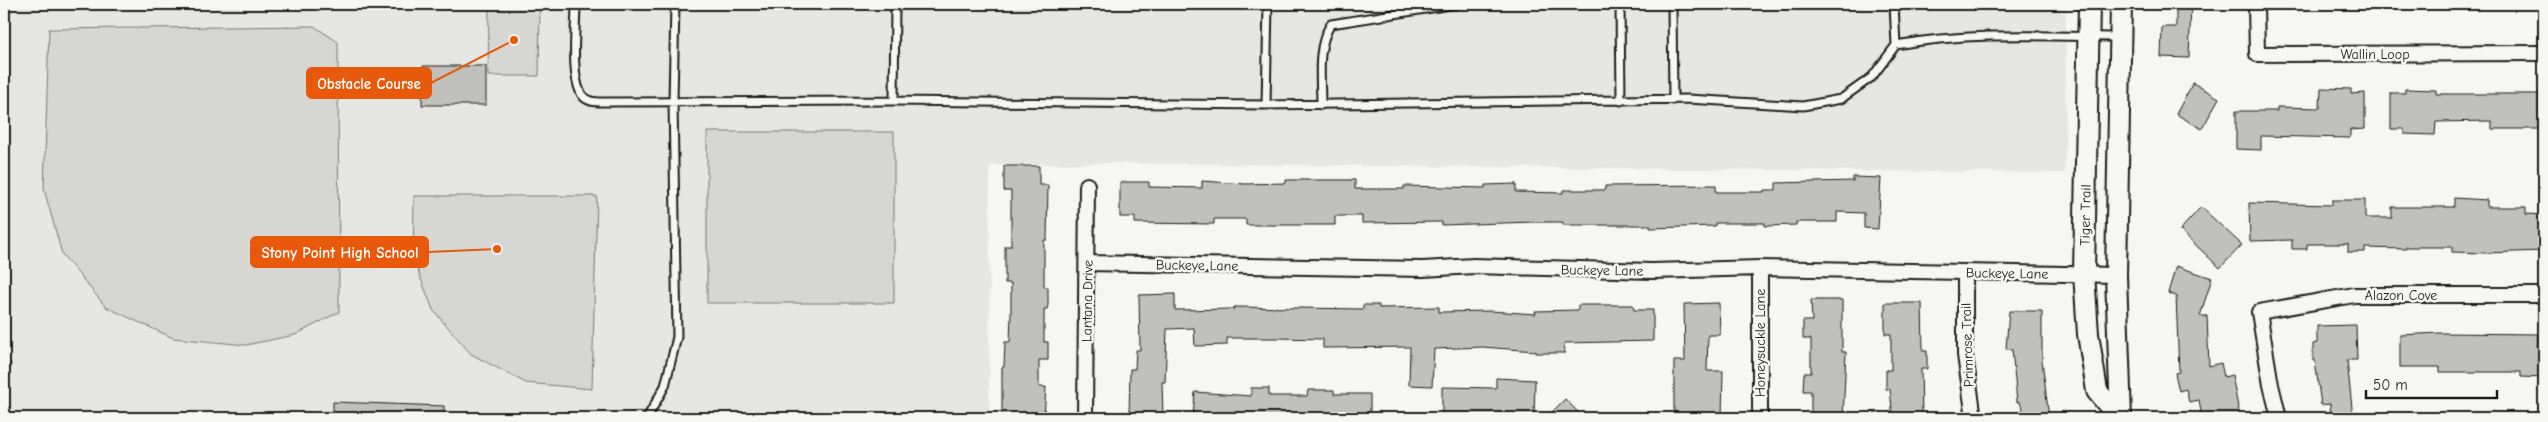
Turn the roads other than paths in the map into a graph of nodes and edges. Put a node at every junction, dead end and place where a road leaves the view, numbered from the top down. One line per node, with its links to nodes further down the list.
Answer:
1 (576, 4): 19 (lane)
2 (675, 4): 19 (lane)
3 (895, 4): 18 (lane)
4 (1268, 4): 21 (lane)
5 (1458, 4): 20 (lane)
6 (1620, 4): 16 (lane)
7 (1672, 4): 17 (lane)
8 (1894, 4): 14 (lane)
9 (2088, 4): 12 (street, Tiger Trail)
10 (2120, 4): 13 (street, Tiger Trail)
11 (2256, 4): 15 (street, Wallin Loop)
12 (2088, 37): 13 (lane); 14 (lane); 26 (street, Tiger Trail)
13 (2121, 37): 27 (street, Tiger Trail)
14 (1896, 45): 17 (lane)
15 (2544, 53)
16 (1621, 100): 17 (lane); 20 (lane)
17 (1673, 100)
18 (894, 101): 19 (lane); 21 (lane)
19 (673, 102): 29 (lane)
20 (1321, 105): 21 (lane)
21 (1266, 106)
22 (1087, 185): 23 (street, Lantana Drive)
23 (1088, 263): 24 (street, Buckeye Lane); 30 (street, Lantana Drive)
24 (1760, 268): 25 (street, Buckeye Lane); 31 (street, Honeysuckle Lane)
25 (1965, 272): 26 (street, Buckeye Lane); 32 (street, Primrose Trail)
26 (2084, 273): 27 (street, Buckeye Lane); 33 (street, Tiger Trail)
27 (2116, 275): 33 (street, Tiger Trail)
28 (2544, 295): 34 (street, Alazon Cove)
29 (648, 418)
30 (1085, 418)
31 (1760, 418)
32 (1974, 418)
33 (2120, 418)
34 (2279, 418)

